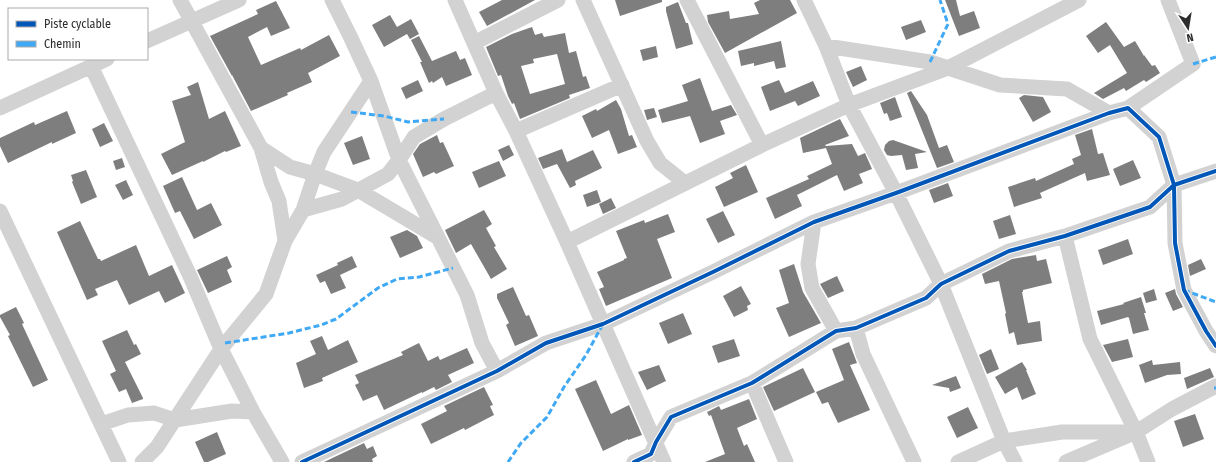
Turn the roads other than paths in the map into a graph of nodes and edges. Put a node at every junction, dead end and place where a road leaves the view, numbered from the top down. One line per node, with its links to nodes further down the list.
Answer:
1 (180, 0): 11 (street)
2 (239, 0): 11 (street)
3 (332, 0): 18 (street)
4 (455, 0): 13 (street)
5 (558, 0): 13 (street)
6 (583, 0): 19 (street)
7 (687, 0): 26 (street)
8 (804, 0): 14 (street)
9 (1079, 0): 17 (street)
10 (1168, 0): 23 (street)
11 (191, 22): 12 (street); 27 (street)
12 (148, 41)
13 (474, 43): 20 (street)
14 (826, 46): 17 (street); 21 (street)
15 (105, 60): 16 (street)
16 (91, 66): 22 (street); 47 (street)
17 (948, 68): 21 (street); 24 (street)
18 (371, 81): 28 (street); 30 (street)
19 (622, 85): 25 (street); 31 (street)
20 (496, 93): 25 (street); 28 (street)
21 (850, 105): 26 (street); 34 (street)
22 (0, 108)
23 (1128, 108): 24 (street); 32 (street)
24 (1109, 113): 34 (street)
25 (516, 131): 41 (street)
26 (762, 145): 31 (street)
27 (261, 148): 30 (street); 40 (street)
28 (399, 160): 33 (street); 39 (street)
29 (1216, 171): 32 (street)
30 (315, 174): 33 (street); 35 (street)
31 (685, 183): 41 (street)
32 (1174, 185): 38 (street); 46 (street)
33 (358, 190): 35 (street); 39 (street)
34 (896, 193): 37 (street); 42 (street)
35 (303, 210): 40 (street)
36 (0, 211): 53 (street)
37 (814, 222): 43 (street); 45 (street)
38 (1065, 236): 42 (street); 54 (street)
39 (437, 237): 48 (street)
40 (285, 241): 47 (street)
41 (567, 242): 43 (street)
42 (941, 284): 44 (street); 55 (street)
43 (603, 324): 48 (street); 56 (street)
44 (856, 328): 45 (street); 64 (street)
45 (836, 331): 49 (street)
46 (1216, 346)
47 (221, 348): 51 (street); 52 (street)
48 (497, 371): 60 (street)
49 (752, 383): 56 (street); 63 (street)
50 (1216, 386): 54 (street)
51 (253, 412): 52 (street); 59 (street)
52 (175, 420): 53 (street); 58 (street)
53 (101, 424): 57 (street)
54 (1136, 432): 55 (street); 67 (street); 68 (street)
55 (1004, 441): 65 (street); 66 (street)
56 (656, 442): 61 (street); 62 (street)
57 (119, 462)
58 (142, 462)
59 (282, 462)
60 (302, 462)
61 (634, 462)
62 (664, 462)
63 (786, 462)
64 (914, 462)
65 (958, 462)
66 (1015, 462)
67 (1066, 462)
68 (1148, 462)

